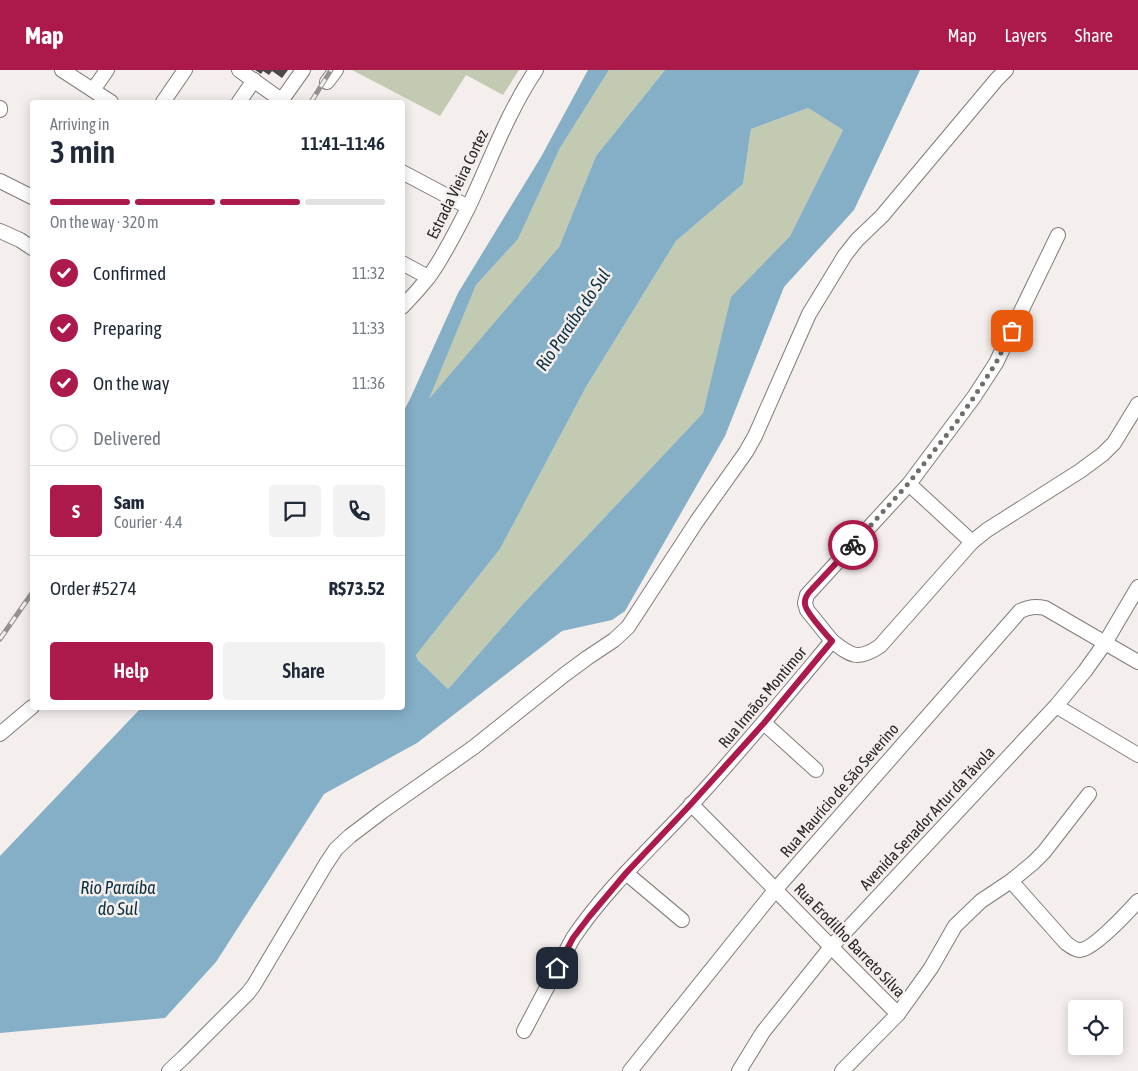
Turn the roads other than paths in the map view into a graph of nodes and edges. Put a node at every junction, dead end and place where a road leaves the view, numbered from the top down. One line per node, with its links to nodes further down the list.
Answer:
1 (62, 70): 11 (street)
2 (106, 70): 11 (street)
3 (185, 70): 13 (street)
4 (239, 70): 9 (street)
5 (303, 70): 16 (street)
6 (336, 70): 10 (street)
7 (536, 70): 20 (street, Estrada Vieira Cortez)
8 (1006, 70): 50 (street)
9 (254, 80): 14 (street); 15 (street)
10 (327, 82)
11 (93, 90): 12 (street)
12 (108, 100)
13 (164, 100)
14 (240, 100)
15 (279, 100)
16 (283, 100)
17 (405, 174): 20 (street)
18 (0, 181): 19 (street)
19 (30, 195)
20 (468, 207): 25 (street, Estrada Vieira Cortez)
21 (0, 231): 23 (street)
22 (1058, 235): 28 (street)
23 (30, 247)
24 (405, 265): 25 (street)
25 (428, 277): 26 (street, Estrada Vieira Cortez)
26 (405, 304)
27 (1138, 404): 29 (street)
28 (908, 484): 29 (street); 31 (street)
29 (972, 542): 31 (street)
30 (1138, 587): 32 (street, Avenida Senador Artur da Távola)
31 (832, 641): 36 (street, Rua Irmãos Montimor)
32 (1105, 643): 33 (street, Rua Maurício de São Severino); 34 (street, Avenida Senador Artur da Távola); 44 (street, Rua Maurício de São Severino)
33 (1138, 662)
34 (1056, 706): 38 (street); 47 (street, Avenida Senador Artur da Távola)
35 (30, 709): 37 (street)
36 (764, 723): 39 (street); 41 (street, Rua Irmãos Montimor)
37 (0, 734)
38 (1138, 755)
39 (816, 770)
40 (1090, 794): 43 (street)
41 (691, 804): 42 (street, Rua Irmãos Montimor); 44 (street, Rua Erodilho Barreto Silva)
42 (626, 873): 46 (street); 49 (street, Rua Irmãos Montimor)
43 (1011, 882): 45 (street); 48 (street)
44 (776, 889): 47 (street, Rua Erodilho Barreto Silva); 51 (street, Rua Maurício de São Severino)
45 (1138, 901)
46 (682, 920)
47 (831, 948): 48 (street, Rua Erodilho Barreto Silva); 52 (street, Avenida Senador Artur da Távola)
48 (898, 1014): 53 (street)
49 (524, 1031)
50 (169, 1071)
51 (630, 1071)
52 (738, 1071)
53 (842, 1071)

